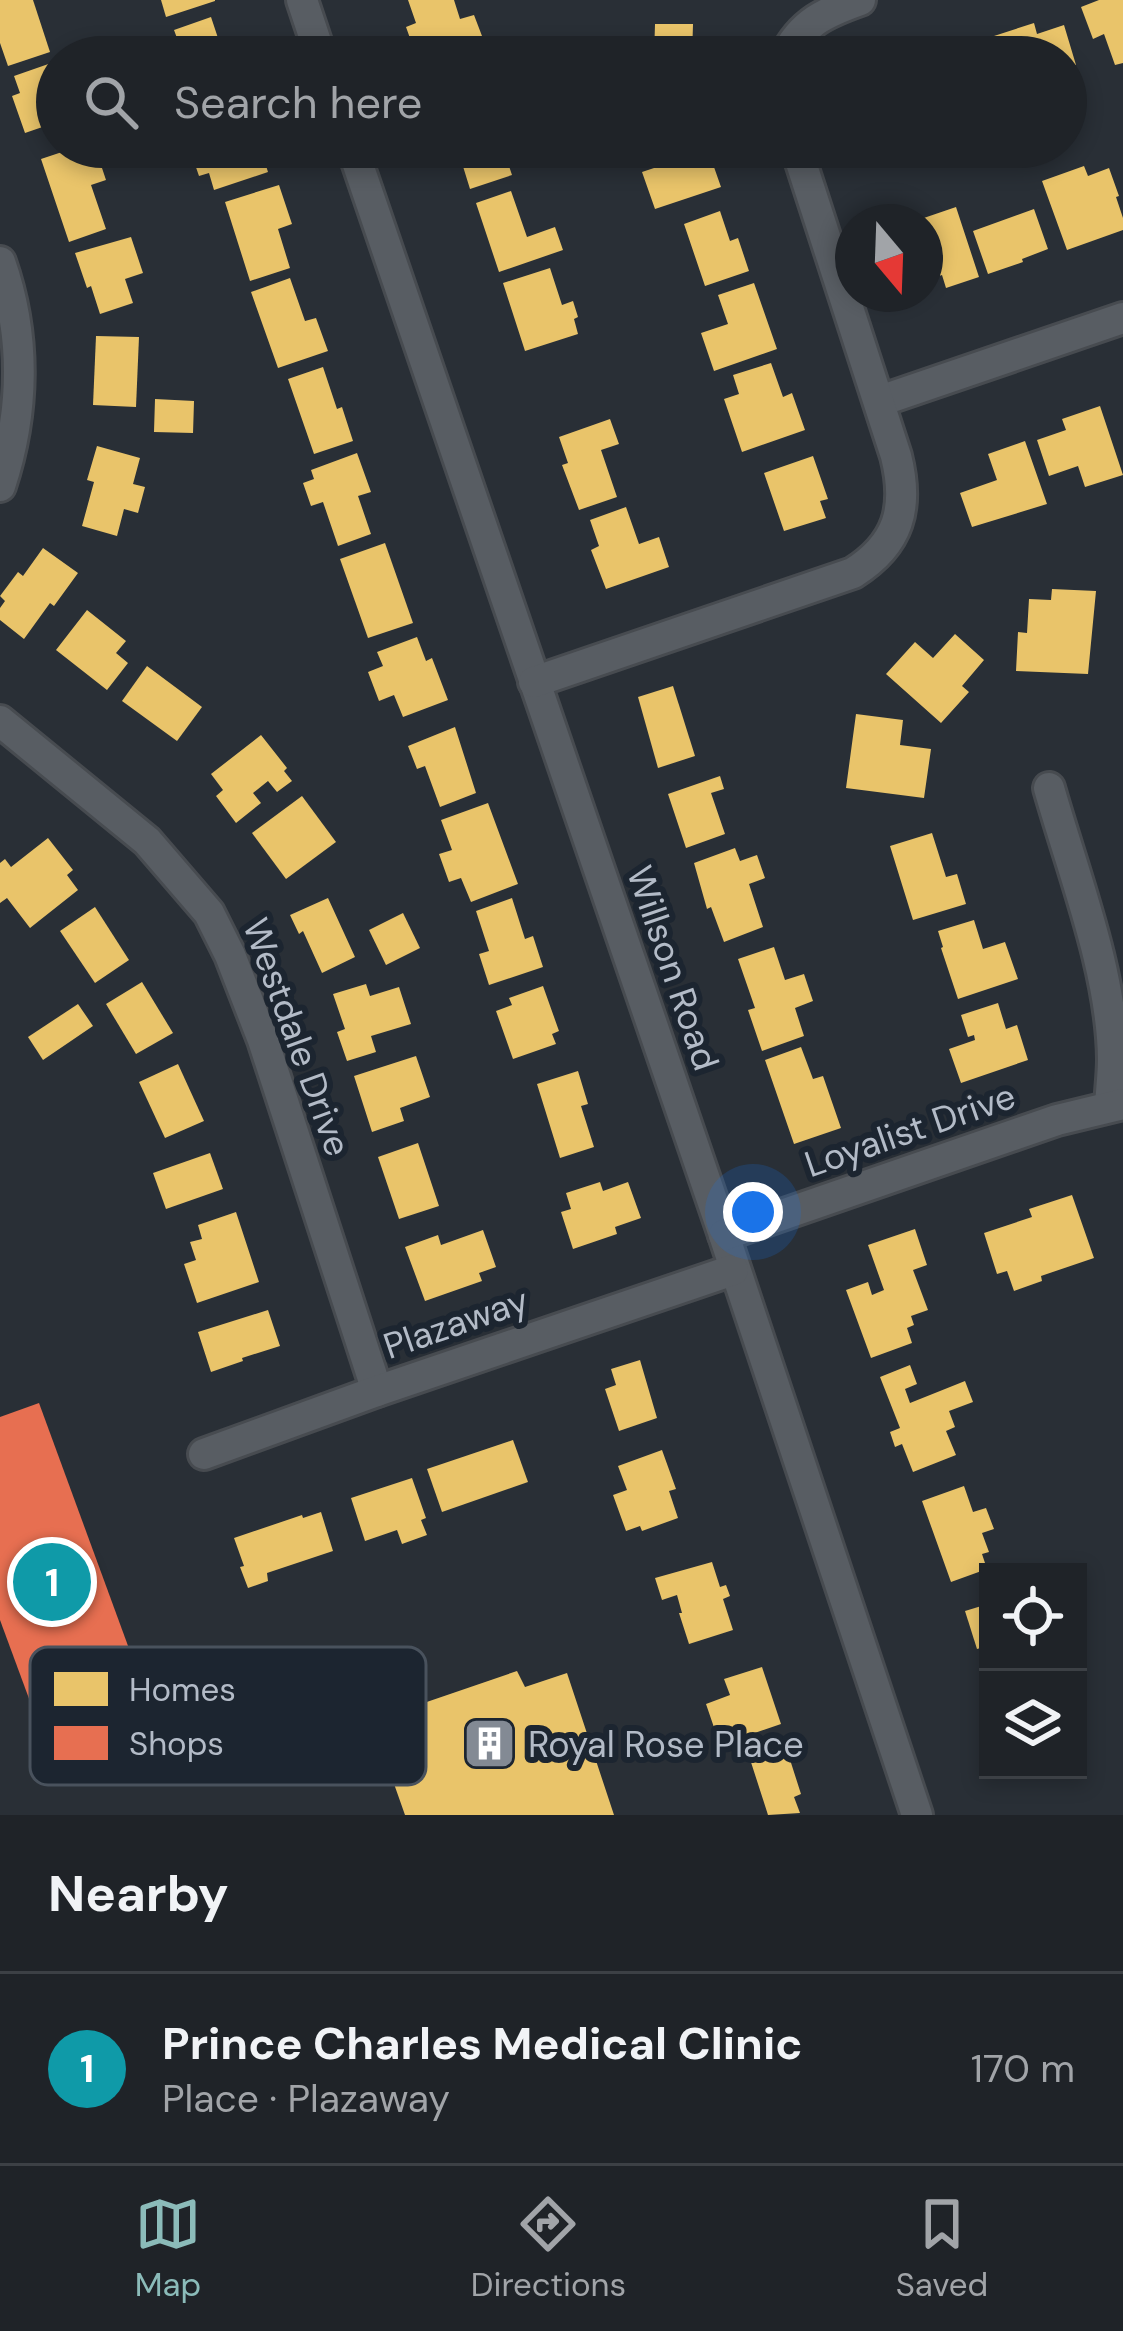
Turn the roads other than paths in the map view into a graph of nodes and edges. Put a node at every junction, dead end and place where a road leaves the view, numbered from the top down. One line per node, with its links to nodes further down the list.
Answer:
1 (302, 0): 3 (street)
2 (860, 0): 4 (street)
3 (314, 36)
4 (797, 36)
5 (359, 168): 11 (street, Willson Road)
6 (803, 168): 9 (street)
7 (0, 262): 10 (street)
8 (1123, 318): 9 (street)
9 (880, 401): 11 (street)
10 (0, 486)
11 (534, 682): 15 (street, Willson Road)
12 (0, 722): 17 (street, Westdale Drive)
13 (1049, 788): 14 (street)
14 (1116, 1105): 15 (street, Loyalist Drive)
15 (724, 1235): 16 (street, Willson Road)
16 (734, 1270): 17 (street, Plazaway); 19 (street, Willson Road)
17 (377, 1391): 18 (street, Plazaway)
18 (204, 1454)
19 (917, 1815)

